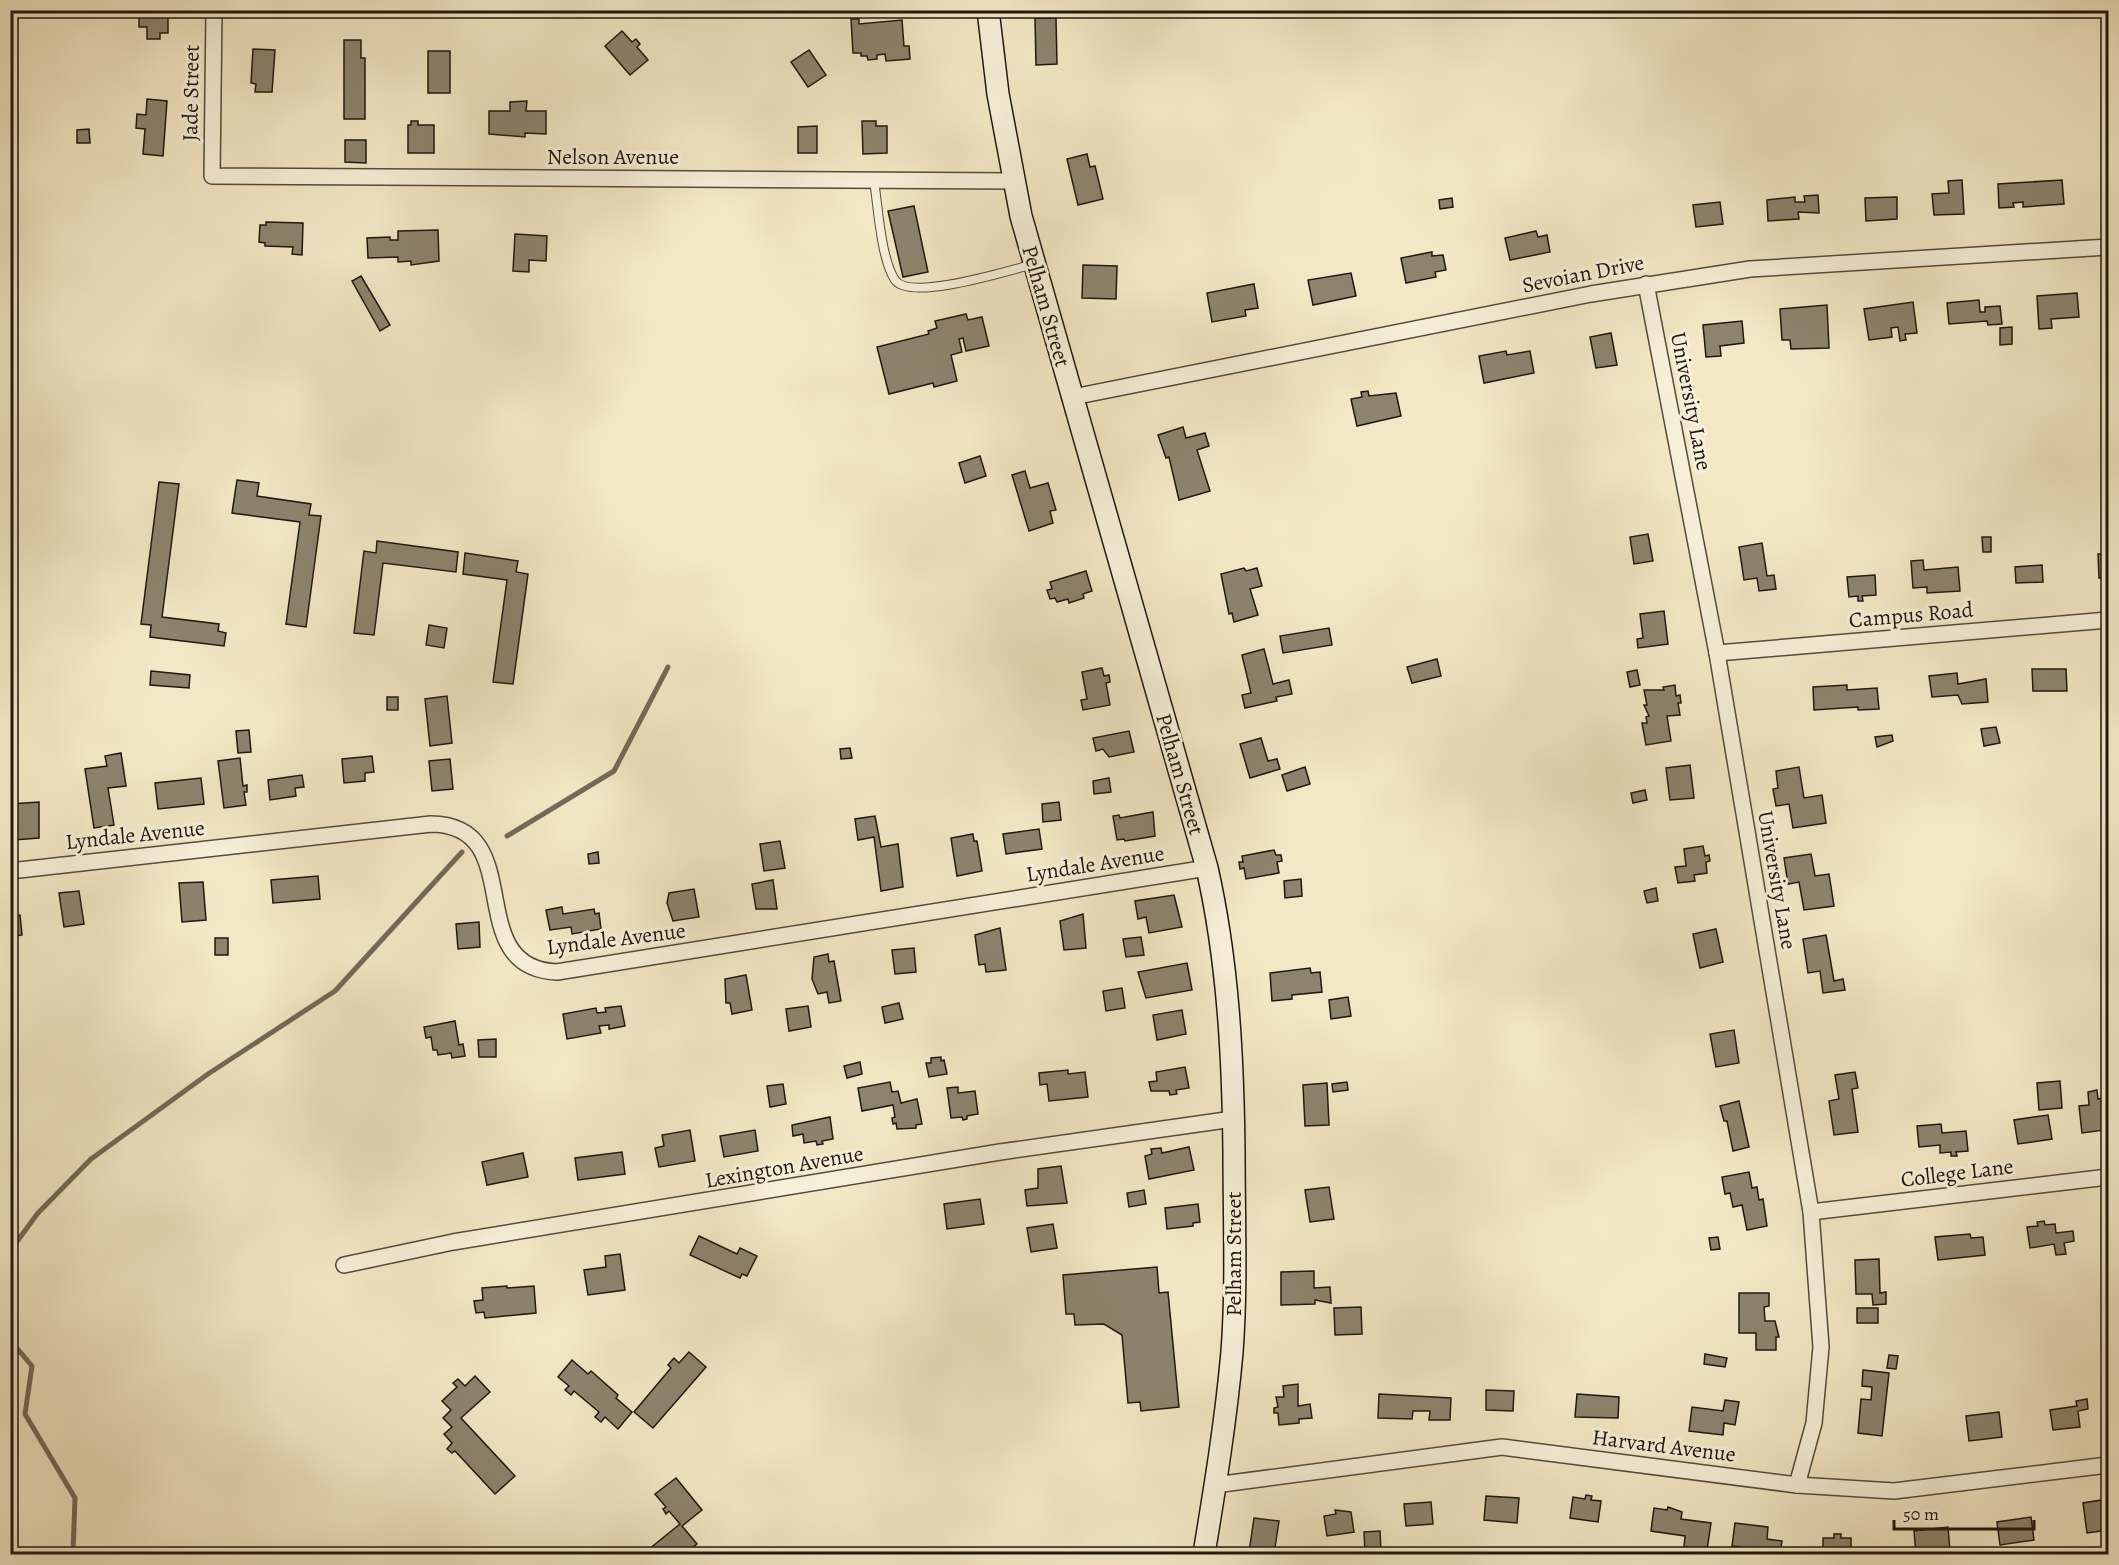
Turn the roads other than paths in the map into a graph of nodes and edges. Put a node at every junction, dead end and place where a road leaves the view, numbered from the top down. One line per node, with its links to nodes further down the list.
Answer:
1 (214, 10): 3 (street, Jade Street)
2 (988, 10): 5 (street, Pelham Street)
3 (212, 176): 4 (street, Nelson Avenue)
4 (874, 180): 5 (street, Nelson Avenue); 7 (lane)
5 (1014, 181): 7 (street, Pelham Street)
6 (2109, 247): 8 (street, Sevoian Drive)
7 (1035, 264): 9 (street, Pelham Street)
8 (1646, 284): 9 (street, Sevoian Drive); 11 (street, University Lane)
9 (1073, 397): 12 (street, Pelham Street)
10 (2109, 620): 11 (street, Campus Road)
11 (1717, 652): 16 (street, University Lane)
12 (1207, 868): 13 (street, Lyndale Avenue); 14 (street, Pelham Street)
13 (10, 871)
14 (1233, 1119): 17 (street, Lexington Avenue); 19 (street, Pelham Street)
15 (2109, 1177): 16 (street, College Lane)
16 (1811, 1212): 20 (street, University Lane)
17 (344, 1265)
18 (2109, 1465): 20 (street, Harvard Avenue)
19 (1215, 1485): 20 (street, Harvard Avenue); 21 (street, Pelham Street)
20 (1797, 1485)
21 (1204, 1554)

